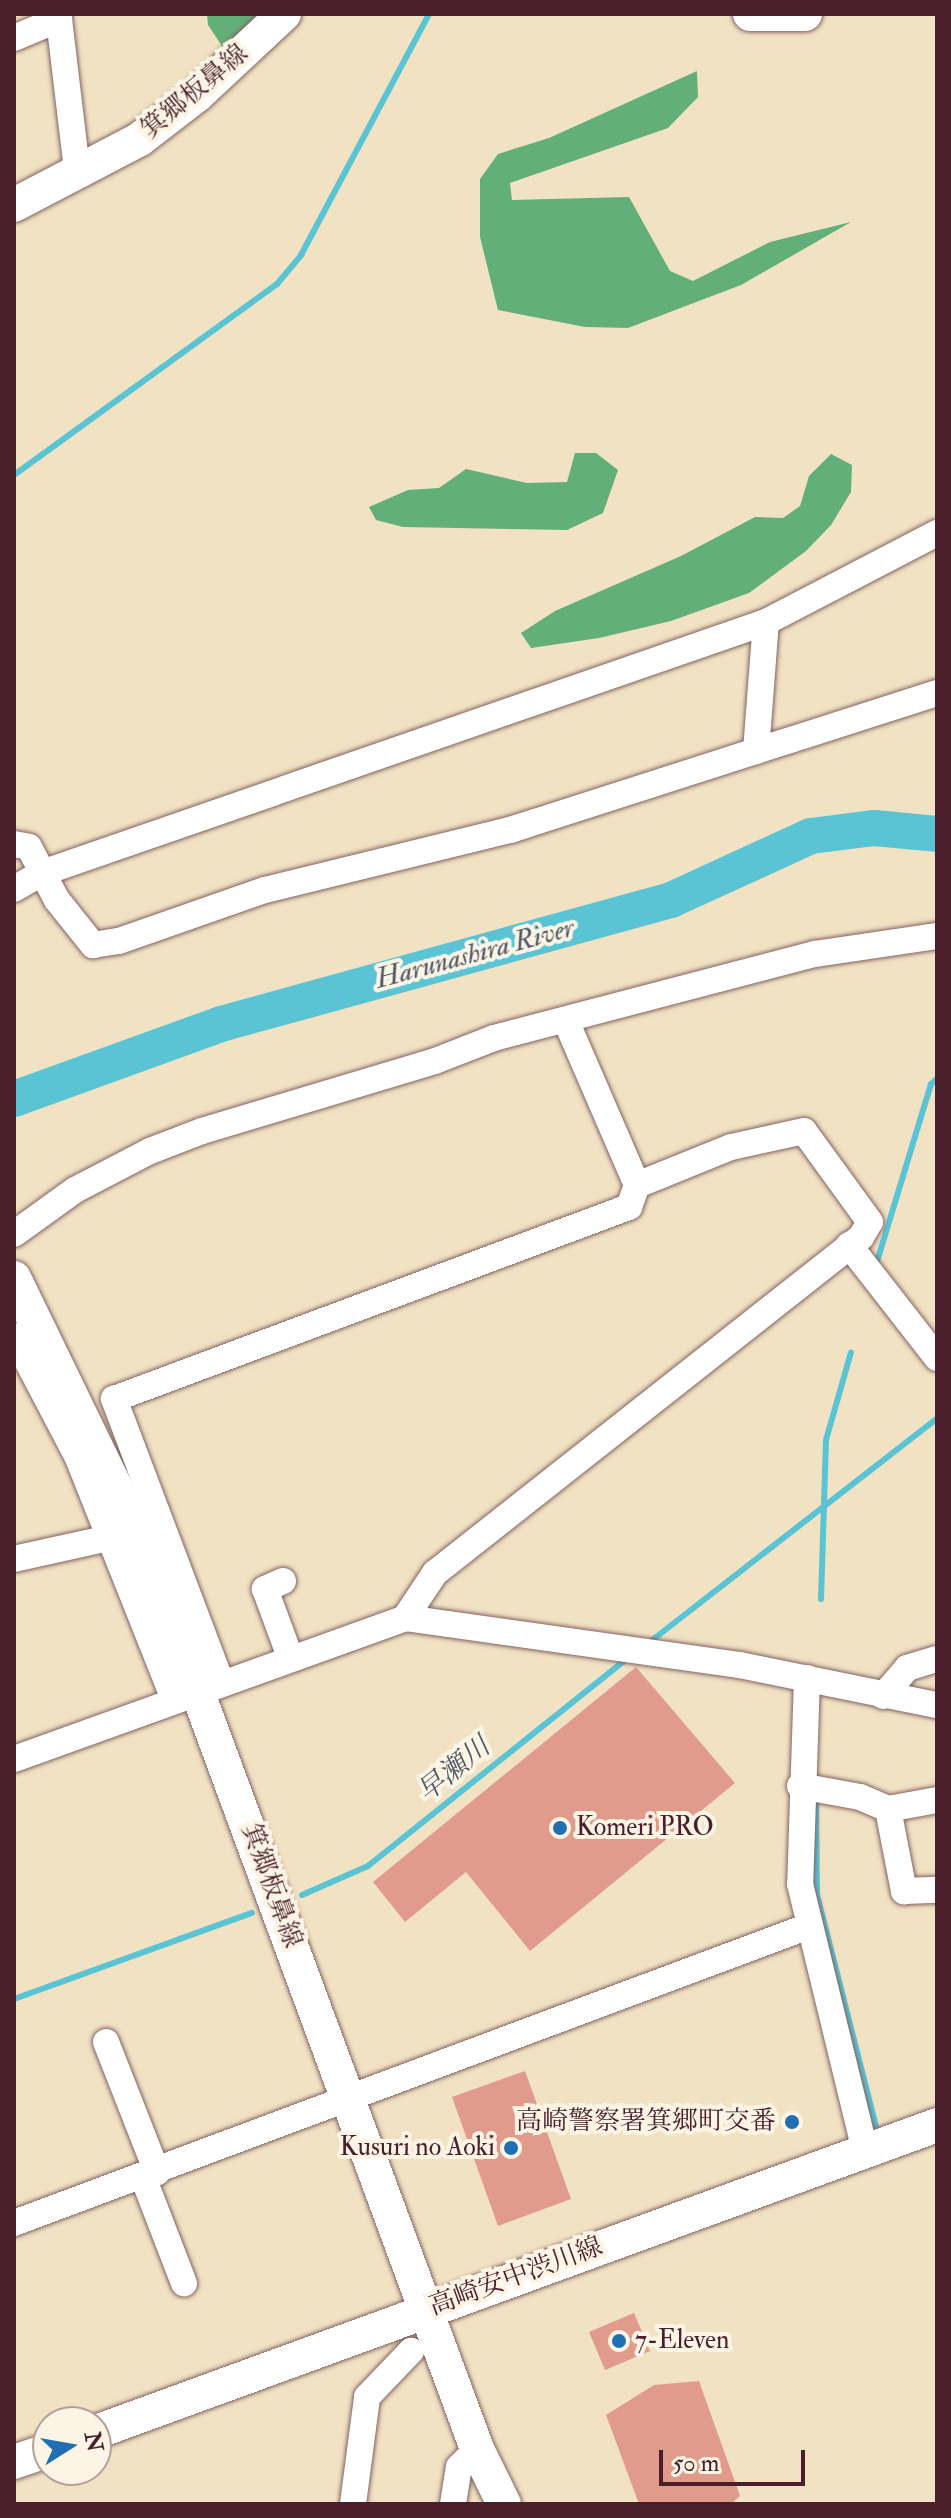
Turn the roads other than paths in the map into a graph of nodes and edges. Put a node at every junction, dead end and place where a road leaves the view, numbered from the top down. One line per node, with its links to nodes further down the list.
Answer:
1 (284, 14): 5 (main road, 箕郷板鼻線)
2 (750, 14): 3 (main road)
3 (805, 14)
4 (14, 38): 5 (street)
5 (77, 171): 6 (main road, 箕郷板鼻線)
6 (14, 205)
7 (937, 533): 8 (street)
8 (766, 622): 10 (street); 12 (street)
9 (937, 693): 10 (street)
10 (756, 751): 12 (street)
11 (14, 844): 12 (street)
12 (42, 873): 13 (street)
13 (14, 889)
14 (937, 936): 15 (street)
15 (566, 1021): 16 (street); 17 (street)
16 (637, 1185): 18 (street); 29 (street)
17 (14, 1234)
18 (855, 1241): 21 (street); 25 (street)
19 (14, 1278): 29 (main road, 箕郷板鼻線)
20 (14, 1336): 22 (street)
21 (937, 1358)
22 (113, 1537): 23 (street); 29 (street)
23 (14, 1559)
24 (283, 1581): 26 (street)
25 (405, 1618): 26 (street); 28 (street)
26 (290, 1657): 29 (street)
27 (937, 1659): 30 (street)
28 (807, 1678): 30 (street); 33 (street)
29 (198, 1691): 32 (street); 39 (main road, 箕郷板鼻線)
30 (883, 1696): 31 (street)
31 (937, 1705)
32 (14, 1759)
33 (800, 1786): 35 (street); 37 (street)
34 (937, 1800): 35 (street)
35 (888, 1809): 36 (street)
36 (937, 1890)
37 (809, 1926): 39 (street); 41 (street)
38 (106, 2042): 42 (street)
39 (349, 2096): 42 (street); 45 (main road, 箕郷板鼻線)
40 (937, 2125): 41 (main road, 高崎安中渋川線)
41 (865, 2151): 45 (main road, 高崎安中渋川線)
42 (150, 2174): 43 (street); 44 (street)
43 (14, 2223)
44 (184, 2283)
45 (428, 2309): 47 (main road, 高崎安中渋川線); 48 (main road, 箕郷板鼻線)
46 (411, 2351): 49 (street)
47 (112, 2426)
48 (477, 2449): 50 (street); 51 (main road, 箕郷板鼻線)
49 (353, 2504)
50 (453, 2504)
51 (504, 2504)

